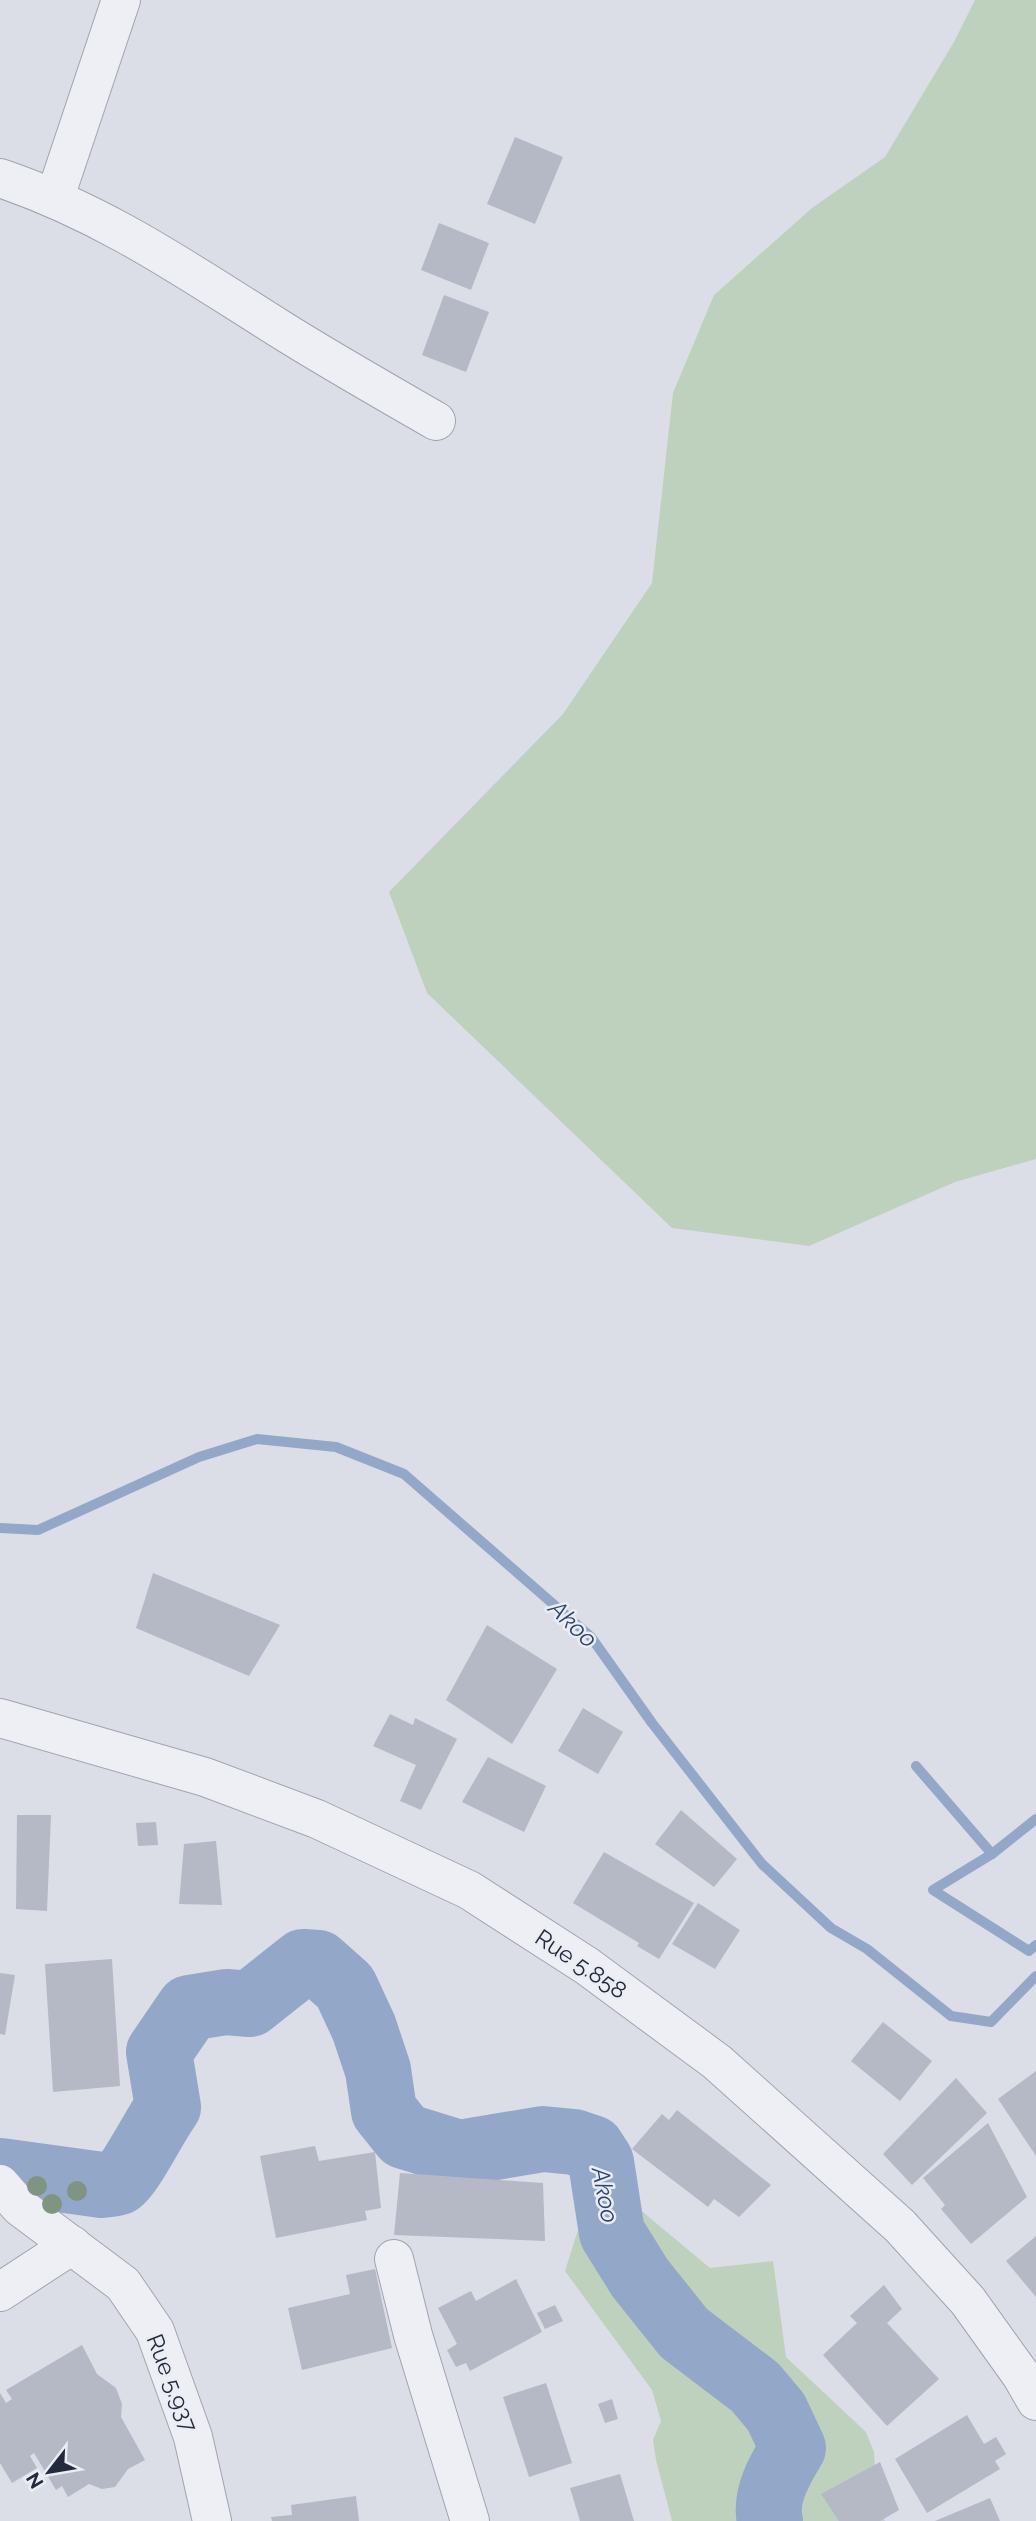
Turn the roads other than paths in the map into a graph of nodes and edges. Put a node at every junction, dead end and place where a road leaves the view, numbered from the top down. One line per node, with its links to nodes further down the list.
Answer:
1 (121, 0): 3 (street)
2 (0, 178): 3 (street)
3 (55, 197): 4 (street)
4 (436, 422)
5 (0, 1718): 10 (street, Rue 5.858)
6 (0, 2184): 7 (street, Rue 5.937)
7 (72, 2245): 9 (street); 11 (street, Rue 5.937)
8 (394, 2259): 12 (street)
9 (0, 2292)
10 (1036, 2401)
11 (212, 2521)
12 (470, 2521)

